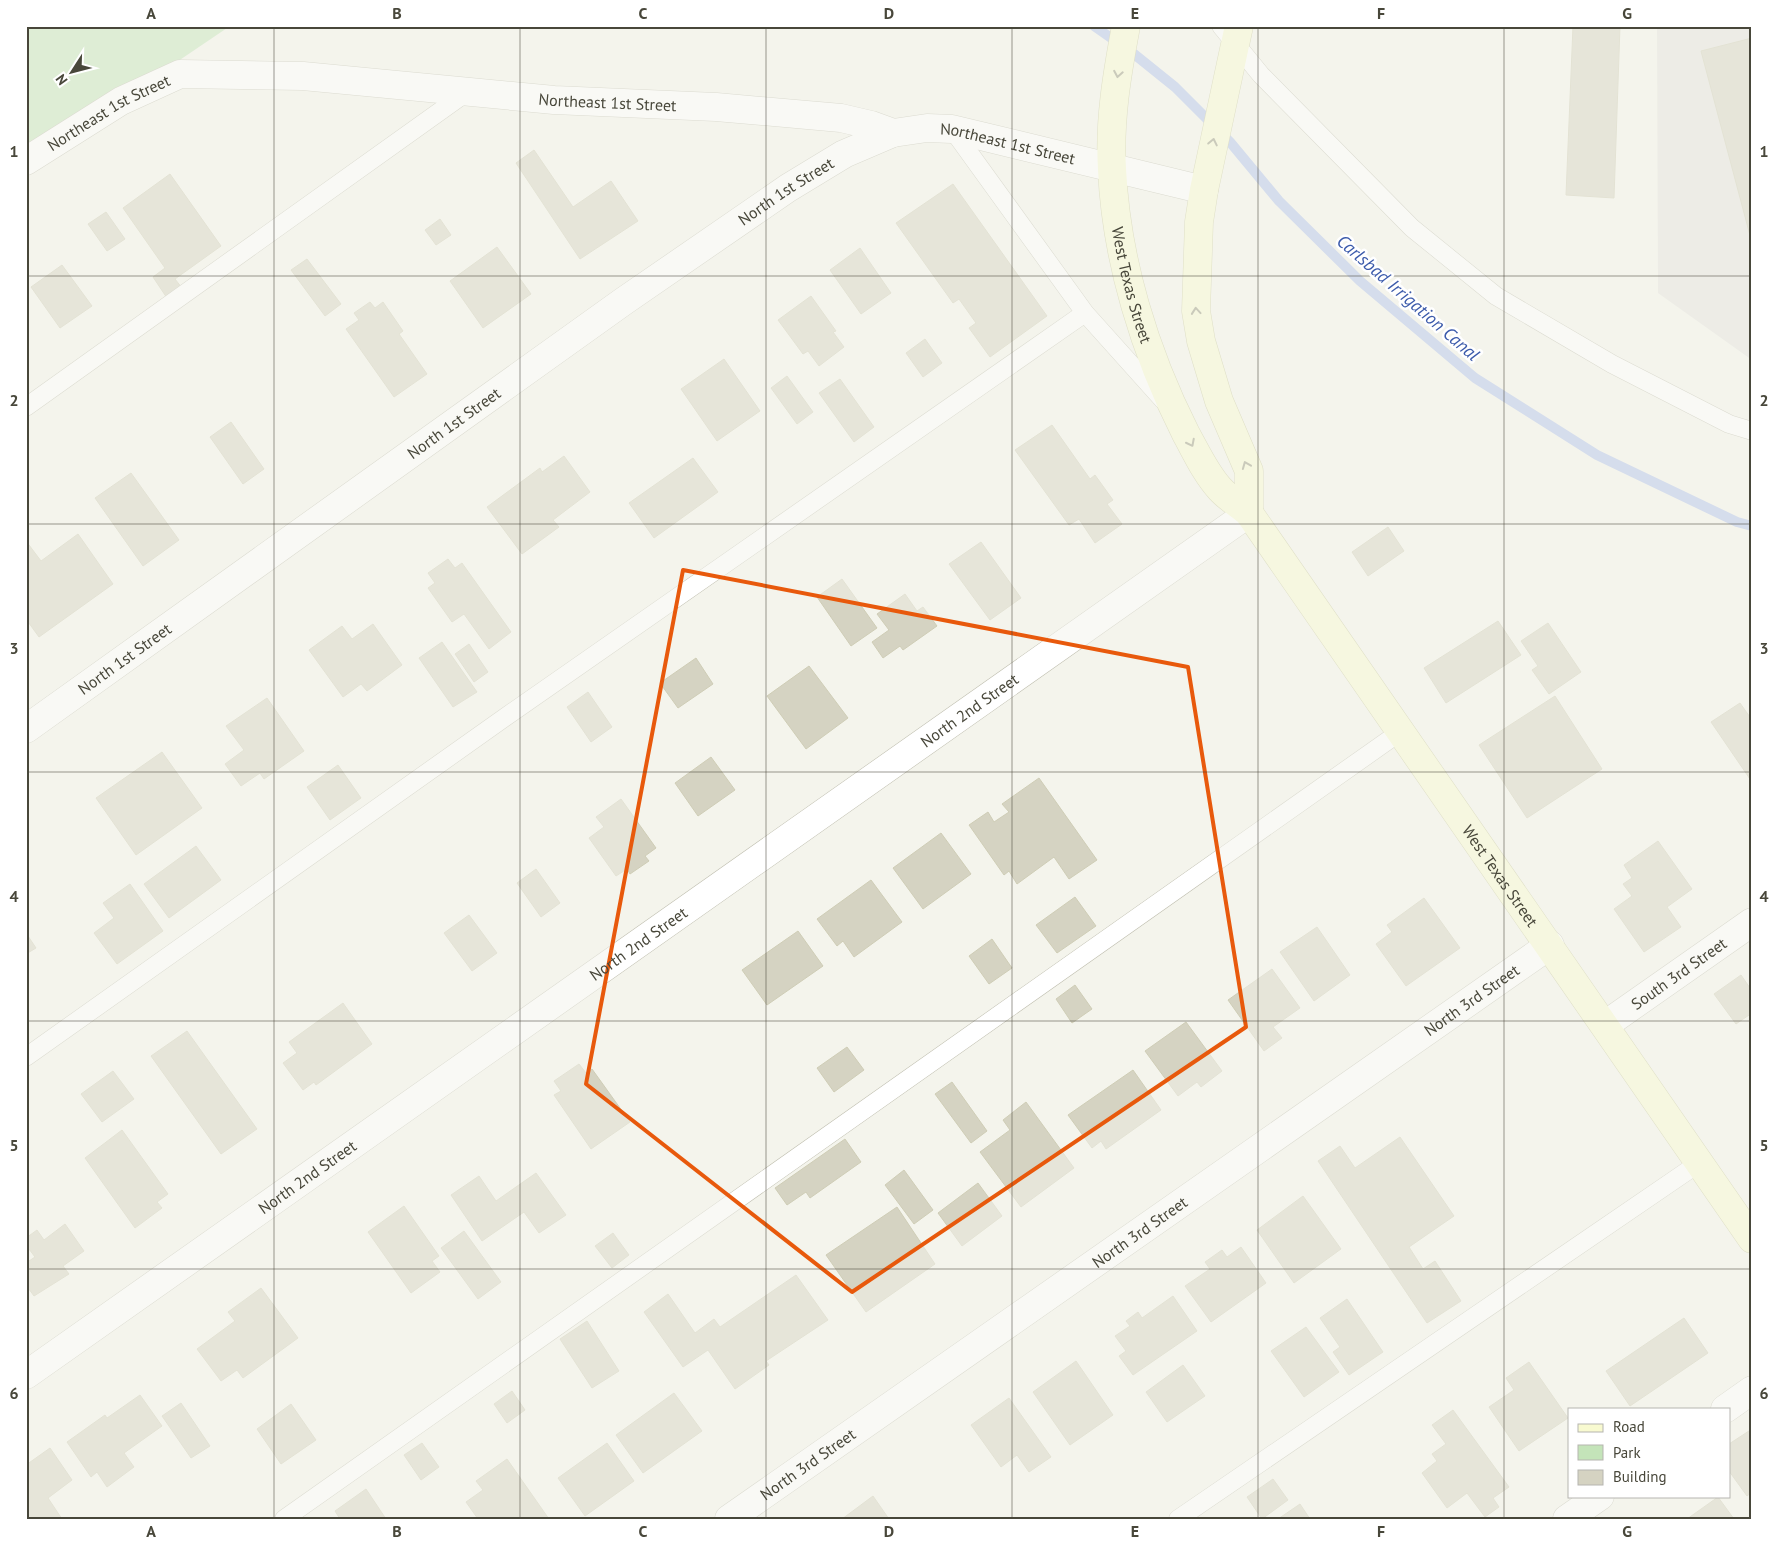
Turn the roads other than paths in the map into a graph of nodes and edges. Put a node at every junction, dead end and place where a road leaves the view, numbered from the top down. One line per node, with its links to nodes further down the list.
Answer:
1 (1126, 26): 7 (street, West Texas Street, one-way to 7)
2 (1232, 32): 8 (street, one-way to 2); 12 (lane)
3 (467, 92): 5 (street, Northeast 1st Street); 6 (street, Northeast 1st Street); 10 (lane)
4 (952, 129): 5 (street, Northeast 1st Street); 7 (street, Northeast 1st Street); 9 (lane)
5 (893, 133): 14 (street, North 1st Street)
6 (26, 161)
7 (1112, 169): 8 (street, Northeast 1st Street); 11 (street, West Texas Street)
8 (1204, 190): 13 (street, one-way to 8)
9 (1085, 313): 11 (lane); 19 (lane)
10 (26, 406)
11 (1177, 416): 13 (street, West Texas Street, one-way to 13)
12 (1752, 431)
13 (1250, 513): 15 (street, West Texas Street); 22 (street, North 2nd Street)
14 (26, 729)
15 (1400, 732): 17 (street, West Texas Street); 26 (lane)
16 (1752, 922): 18 (street, South 3rd Street)
17 (1550, 945): 18 (street, West Texas Street); 27 (street, North 3rd Street)
18 (1605, 1026): 20 (street, West Texas Street)
19 (26, 1057)
20 (1699, 1162): 21 (street, West Texas Street); 28 (lane)
21 (1752, 1239)
22 (26, 1375)
23 (1752, 1390): 24 (street)
24 (1726, 1408)
25 (1597, 1498): 29 (street)
26 (284, 1519)
27 (729, 1519)
28 (1178, 1519)
29 (1567, 1519)

